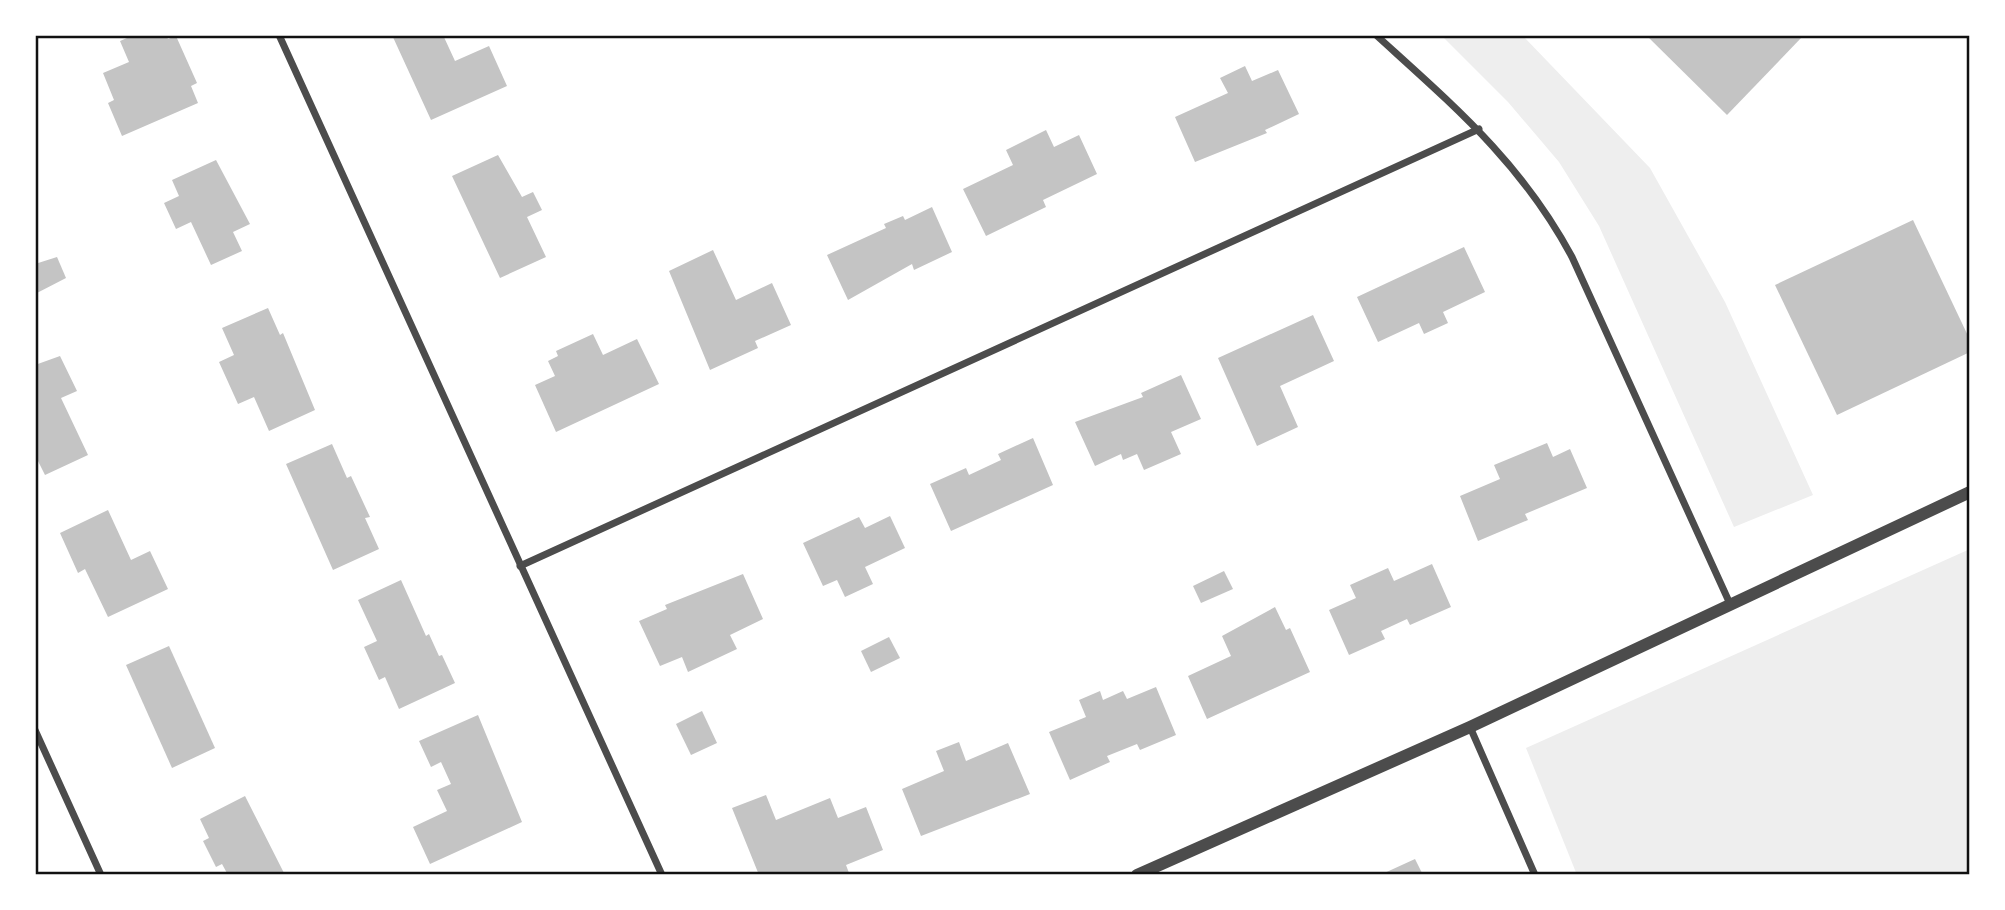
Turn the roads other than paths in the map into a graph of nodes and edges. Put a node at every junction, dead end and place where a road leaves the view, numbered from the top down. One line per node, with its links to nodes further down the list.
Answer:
1 (279, 35): 5 (street)
2 (1376, 35): 3 (street)
3 (1479, 129): 5 (street); 6 (street)
4 (1970, 492): 6 (street)
5 (520, 566): 10 (street)
6 (1731, 606): 7 (street)
7 (1470, 727): 11 (street); 12 (street)
8 (35, 730): 9 (street)
9 (101, 875)
10 (662, 875)
11 (1137, 875)
12 (1535, 875)

